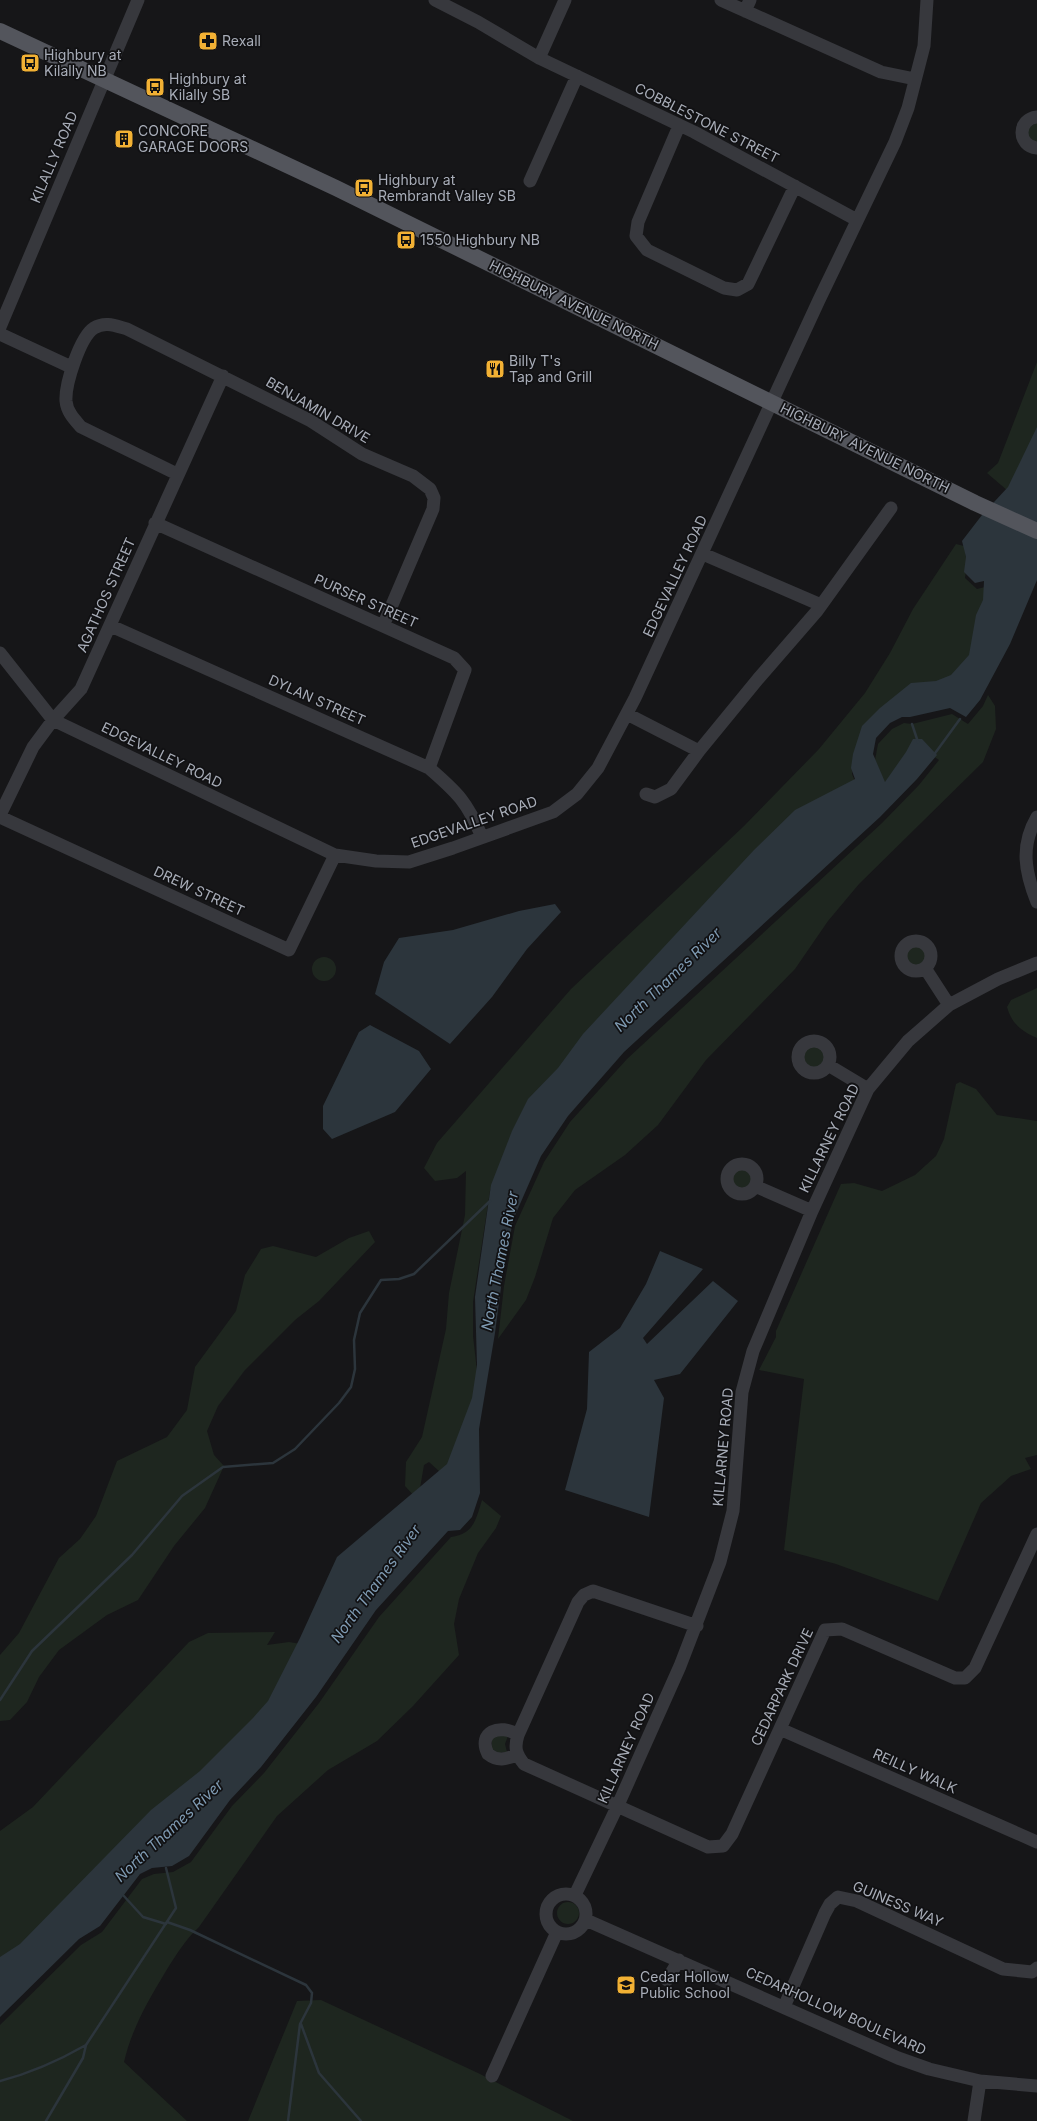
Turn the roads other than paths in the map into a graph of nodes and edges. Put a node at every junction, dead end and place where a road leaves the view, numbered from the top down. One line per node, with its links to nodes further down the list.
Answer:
1 (138, 0): 11 (street, KILALLY ROAD)
2 (434, 0): 8 (street, COBBLESTONE STREET)
3 (565, 0): 8 (street)
4 (721, 0): 6 (street)
5 (927, 0): 10 (street, EDGEVALLEY ROAD)
6 (747, 5): 10 (street)
7 (0, 31): 11 (main road, HIGHBURY AVENUE NORTH)
8 (539, 58): 9 (street, COBBLESTONE STREET)
9 (577, 76): 13 (street, COBBLESTONE STREET); 15 (street)
10 (915, 79): 17 (street, EDGEVALLEY ROAD)
11 (103, 80): 18 (street, KILALLY ROAD); 22 (main road, HIGHBURY AVENUE NORTH)
12 (1037, 117): 14 (street)
13 (679, 126): 16 (street, COBBLESTONE STREET); 16 (street)
14 (1037, 148)
15 (530, 181)
16 (795, 186): 17 (street, COBBLESTONE STREET)
17 (857, 220): 22 (street, EDGEVALLEY ROAD)
18 (0, 328)
19 (0, 334): 20 (street)
20 (71, 367): 21 (street, BENJAMIN DRIVE); 23 (street, BENJAMIN DRIVE)
21 (223, 376): 23 (street, AGATHOS STREET); 30 (street, BENJAMIN DRIVE)
22 (773, 402): 26 (main road, HIGHBURY AVENUE NORTH); 27 (street, EDGEVALLEY ROAD)
23 (177, 474): 25 (street, AGATHOS STREET)
24 (891, 508): 28 (street)
25 (155, 523): 29 (street, AGATHOS STREET); 30 (street, PURSER STREET)
26 (1037, 531)
27 (703, 554): 28 (street); 32 (street, EDGEVALLEY ROAD)
28 (821, 605): 34 (street)
29 (111, 626): 33 (street, AGATHOS STREET); 35 (street, DYLAN STREET)
30 (383, 626): 35 (street, PURSER STREET)
31 (0, 653): 33 (street, EDGEVALLEY ROAD)
32 (627, 714): 34 (street); 39 (street, EDGEVALLEY ROAD)
33 (53, 720): 37 (street, AGATHOS STREET); 40 (street, EDGEVALLEY ROAD)
34 (699, 751): 36 (street)
35 (429, 768): 39 (street, DYLAN STREET)
36 (646, 794)
37 (0, 816): 40 (street, DREW STREET)
38 (1037, 817): 41 (street)
39 (482, 837): 40 (street, EDGEVALLEY ROAD)
40 (335, 855)
41 (1037, 902)
42 (1037, 963): 44 (street, KILLARNEY ROAD)
43 (925, 968): 44 (street)
44 (949, 1006): 46 (street, KILLARNEY ROAD)
45 (828, 1065): 46 (street)
46 (868, 1089): 48 (street, KILLARNEY ROAD)
47 (755, 1186): 48 (street)
48 (812, 1211): 50 (street, KILLARNEY ROAD)
49 (1037, 1534): 51 (street, CEDARPARK DRIVE)
50 (697, 1626): 52 (street); 54 (street, KILLARNEY ROAD)
51 (780, 1729): 54 (street, CEDARPARK DRIVE); 55 (street, REILLY WALK)
52 (518, 1735): 53 (street); 53 (street)
53 (517, 1755): 54 (street)
54 (618, 1805): 56 (street, KILLARNEY ROAD)
55 (1037, 1842)
56 (575, 1895): 57 (street); 58 (street)
57 (586, 1920): 58 (street); 59 (street, CEDARHOLLOW BOULEVARD)
58 (557, 1932): 63 (street)
59 (679, 1960): 61 (street); 62 (street, CEDARHOLLOW BOULEVARD)
60 (1037, 1968): 62 (street, GUINESS WAY)
61 (668, 1980)
62 (784, 2007): 64 (street, CEDARHOLLOW BOULEVARD)
63 (492, 2076)
64 (980, 2081): 65 (street, CEDARHOLLOW BOULEVARD); 66 (street)
65 (1037, 2086)
66 (974, 2121)

